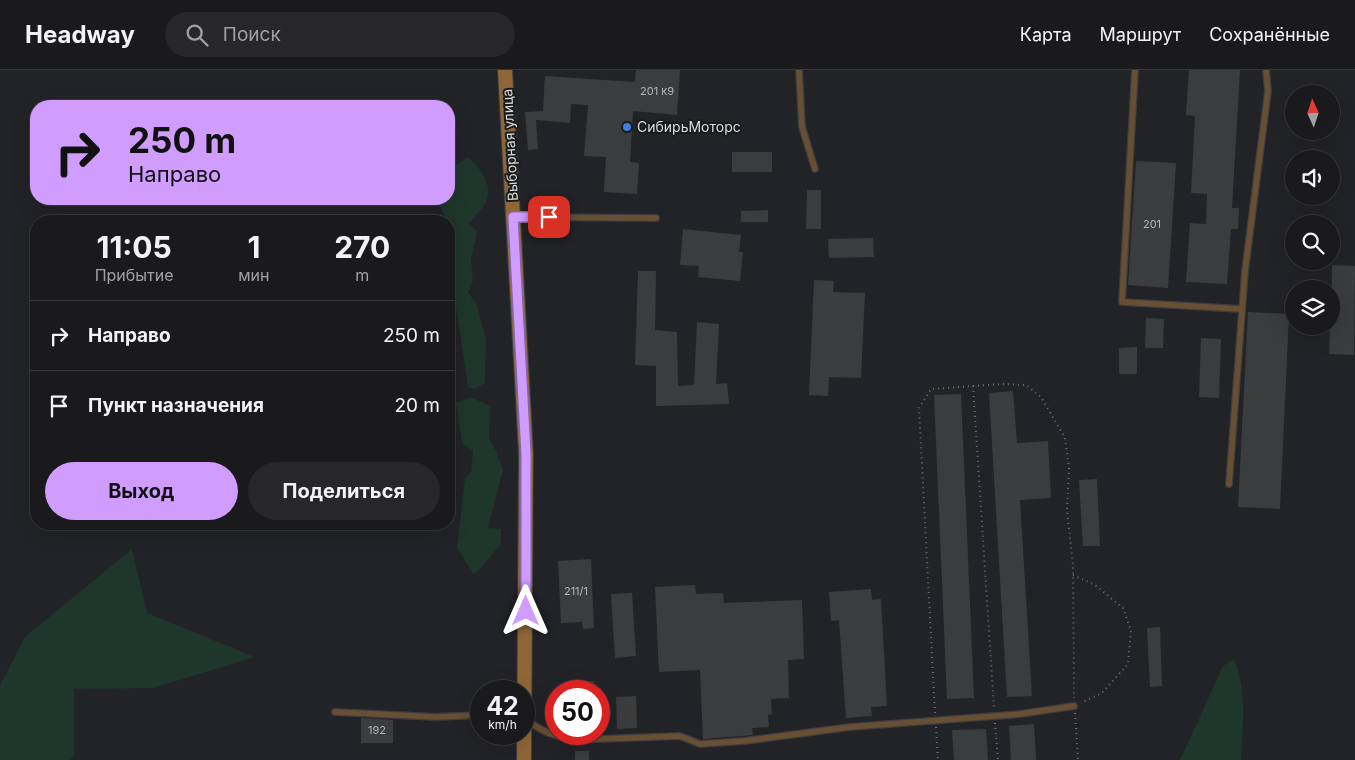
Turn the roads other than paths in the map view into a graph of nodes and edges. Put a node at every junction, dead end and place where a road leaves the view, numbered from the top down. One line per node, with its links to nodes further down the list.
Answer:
1 (505, 70): 6 (main road, Выборная улица)
2 (799, 70): 5 (lane)
3 (1135, 70): 8 (lane)
4 (1266, 70): 8 (lane)
5 (815, 168)
6 (513, 217): 7 (lane); 10 (main road, Выборная улица)
7 (656, 218)
8 (1241, 309): 9 (lane)
9 (1229, 484)
10 (525, 680)
11 (1074, 706): 14 (lane)
12 (335, 712): 13 (lane)
13 (470, 715)
14 (535, 723)
15 (524, 745): 16 (main road, Выборная улица)
16 (524, 760)

